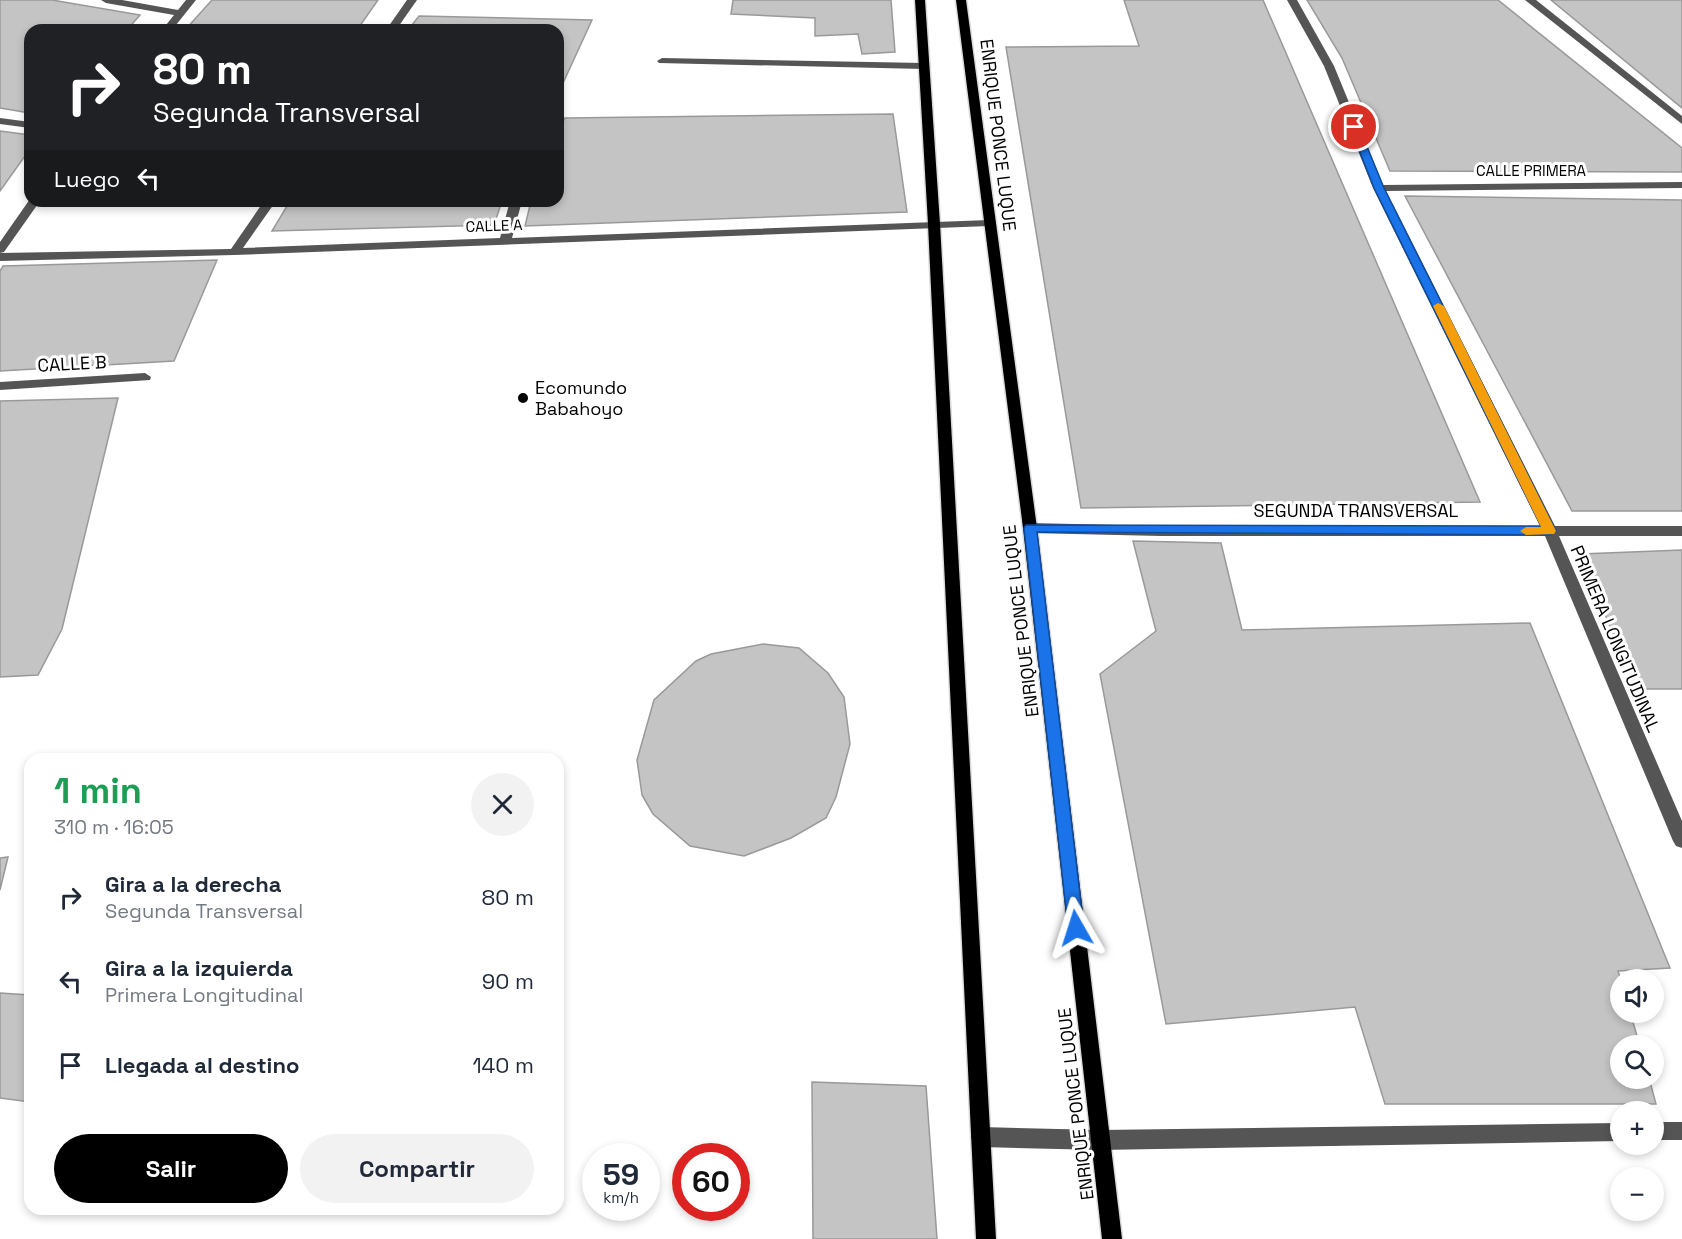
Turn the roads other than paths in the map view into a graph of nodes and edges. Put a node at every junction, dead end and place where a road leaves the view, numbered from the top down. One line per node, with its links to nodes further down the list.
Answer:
1 (106, 0): 8 (street)
2 (191, 0): 8 (street)
3 (412, 0): 10 (street)
4 (920, 0): 12 (main road)
5 (961, 0): 21 (main road, ENRIQUE PONCE LUQUE)
6 (1292, 0): 17 (street, PRIMERA LONGITUDINAL)
7 (1530, 0): 14 (street)
8 (181, 13): 9 (street)
9 (172, 24)
10 (395, 24)
11 (662, 61): 12 (street)
12 (924, 66): 22 (main road)
13 (0, 121): 15 (street)
14 (1682, 121)
15 (24, 124)
16 (1682, 185): 17 (street, CALLE PRIMERA)
17 (1379, 188): 30 (street, PRIMERA LONGITUDINAL)
18 (30, 207): 24 (street)
19 (266, 207): 25 (street)
20 (514, 207): 23 (street)
21 (989, 223): 22 (street, CALLE A); 29 (main road, ENRIQUE PONCE LUQUE)
22 (934, 224): 23 (street, CALLE A); 36 (main road)
23 (505, 240): 25 (street, CALLE A)
24 (0, 250)
25 (234, 252): 26 (street, CALLE A)
26 (0, 257)
27 (145, 377): 28 (street, CALLE B)
28 (0, 386)
29 (1030, 528): 30 (street, SEGUNDA TRANSVERSAL); 37 (main road, ENRIQUE PONCE LUQUE)
30 (1550, 531): 31 (street, SEGUNDA TRANSVERSAL); 32 (street, PRIMERA LONGITUDINAL)
31 (1682, 531)
32 (1682, 841)
33 (1664, 1131): 34 (street)
34 (1682, 1131)
35 (1610, 1132): 37 (street)
36 (981, 1137): 37 (street); 38 (main road)
37 (1100, 1140): 39 (main road, ENRIQUE PONCE LUQUE)
38 (986, 1239)
39 (1112, 1239)

